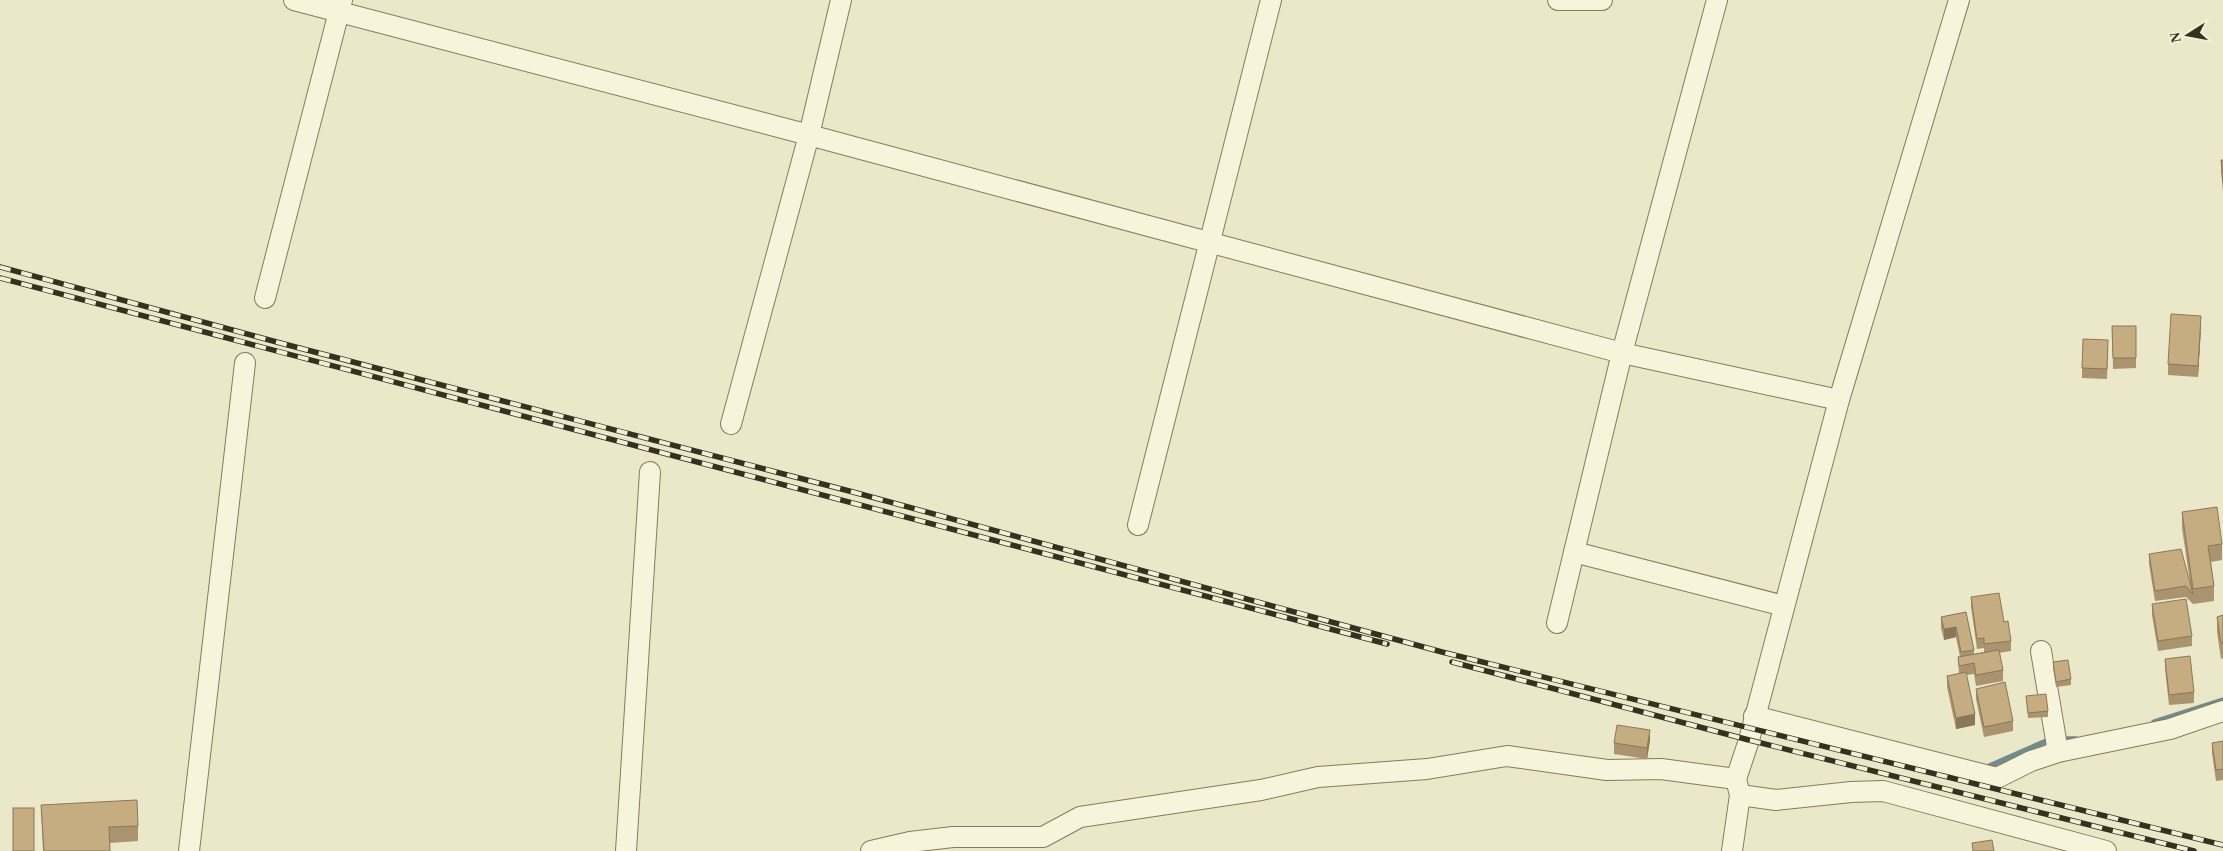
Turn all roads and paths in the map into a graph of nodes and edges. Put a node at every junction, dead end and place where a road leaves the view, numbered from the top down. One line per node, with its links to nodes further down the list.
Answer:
1 (294, 0): 8 (street)
2 (841, 0): 9 (street)
3 (1271, 0): 10 (street)
4 (1558, 0): 5 (street)
5 (1602, 0)
6 (1717, 0): 12 (street)
7 (1958, 0): 14 (street)
8 (341, 6): 9 (street); 11 (street)
9 (809, 135): 10 (street); 15 (street)
10 (1208, 242): 12 (street); 17 (street)
11 (265, 298)
12 (1622, 353): 14 (street); 18 (street)
13 (245, 363): 27 (street)
14 (1840, 400): 19 (street)
15 (731, 424)
16 (650, 472): 28 (street)
17 (1138, 525)
18 (1574, 552): 19 (street); 20 (street)
19 (1784, 606): 23 (street)
20 (1557, 624)
21 (2041, 651): 24 (street)
22 (2223, 712): 24 (street)
23 (1754, 716): 24 (street); 25 (street)
24 (2058, 752)
25 (1738, 787): 26 (street); 29 (street); 30 (street)
26 (2049, 843): 31 (street)
27 (189, 851)
28 (626, 851)
29 (871, 851)
30 (1732, 851)
31 (2106, 851)

